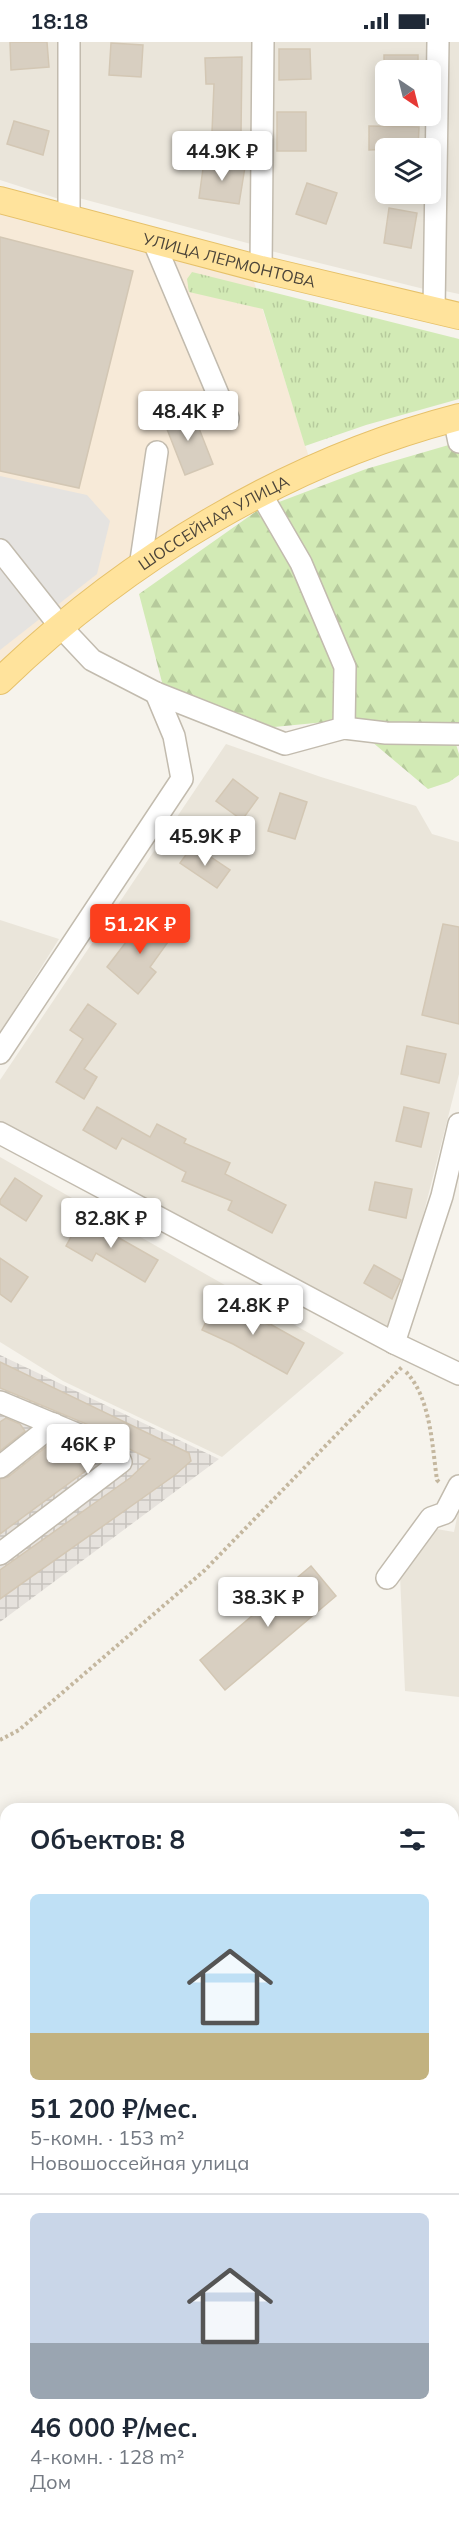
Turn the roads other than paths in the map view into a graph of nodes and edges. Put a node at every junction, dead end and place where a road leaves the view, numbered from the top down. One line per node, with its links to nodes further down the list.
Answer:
1 (69, 42): 5 (street)
2 (262, 42): 7 (street)
3 (438, 42): 8 (street)
4 (0, 200): 5 (main road, УЛИЦА ЛЕРМОНТОВА)
5 (69, 218): 6 (main road, УЛИЦА ЛЕРМОНТОВА)
6 (153, 240): 7 (main road, УЛИЦА ЛЕРМОНТОВА); 10 (street)
7 (261, 269): 8 (main road, УЛИЦА ЛЕРМОНТОВА)
8 (434, 310): 9 (main road, УЛИЦА ЛЕРМОНТОВА)
9 (459, 316)
10 (228, 418)
11 (457, 426): 13 (main road, ШОССЕЙНАЯ УЛИЦА)
12 (157, 452): 15 (street)
13 (261, 494): 15 (main road, ШОССЕЙНАЯ УЛИЦА); 19 (street)
14 (0, 550): 16 (street)
15 (140, 567): 16 (main road, ШОССЕЙНАЯ УЛИЦА)
16 (60, 626): 17 (main road, ШОССЕЙНАЯ УЛИЦА); 18 (street)
17 (0, 681)
18 (156, 693): 19 (street); 21 (street)
19 (344, 728): 20 (street)
20 (459, 734)
21 (0, 1053)
22 (459, 1124): 24 (street)
23 (0, 1133): 24 (street)
24 (394, 1343): 25 (street)
25 (459, 1374)
26 (0, 1402): 27 (street)
27 (54, 1424): 28 (street); 30 (street)
28 (0, 1467)
29 (457, 1490): 31 (street)
30 (0, 1554)
31 (387, 1578)

